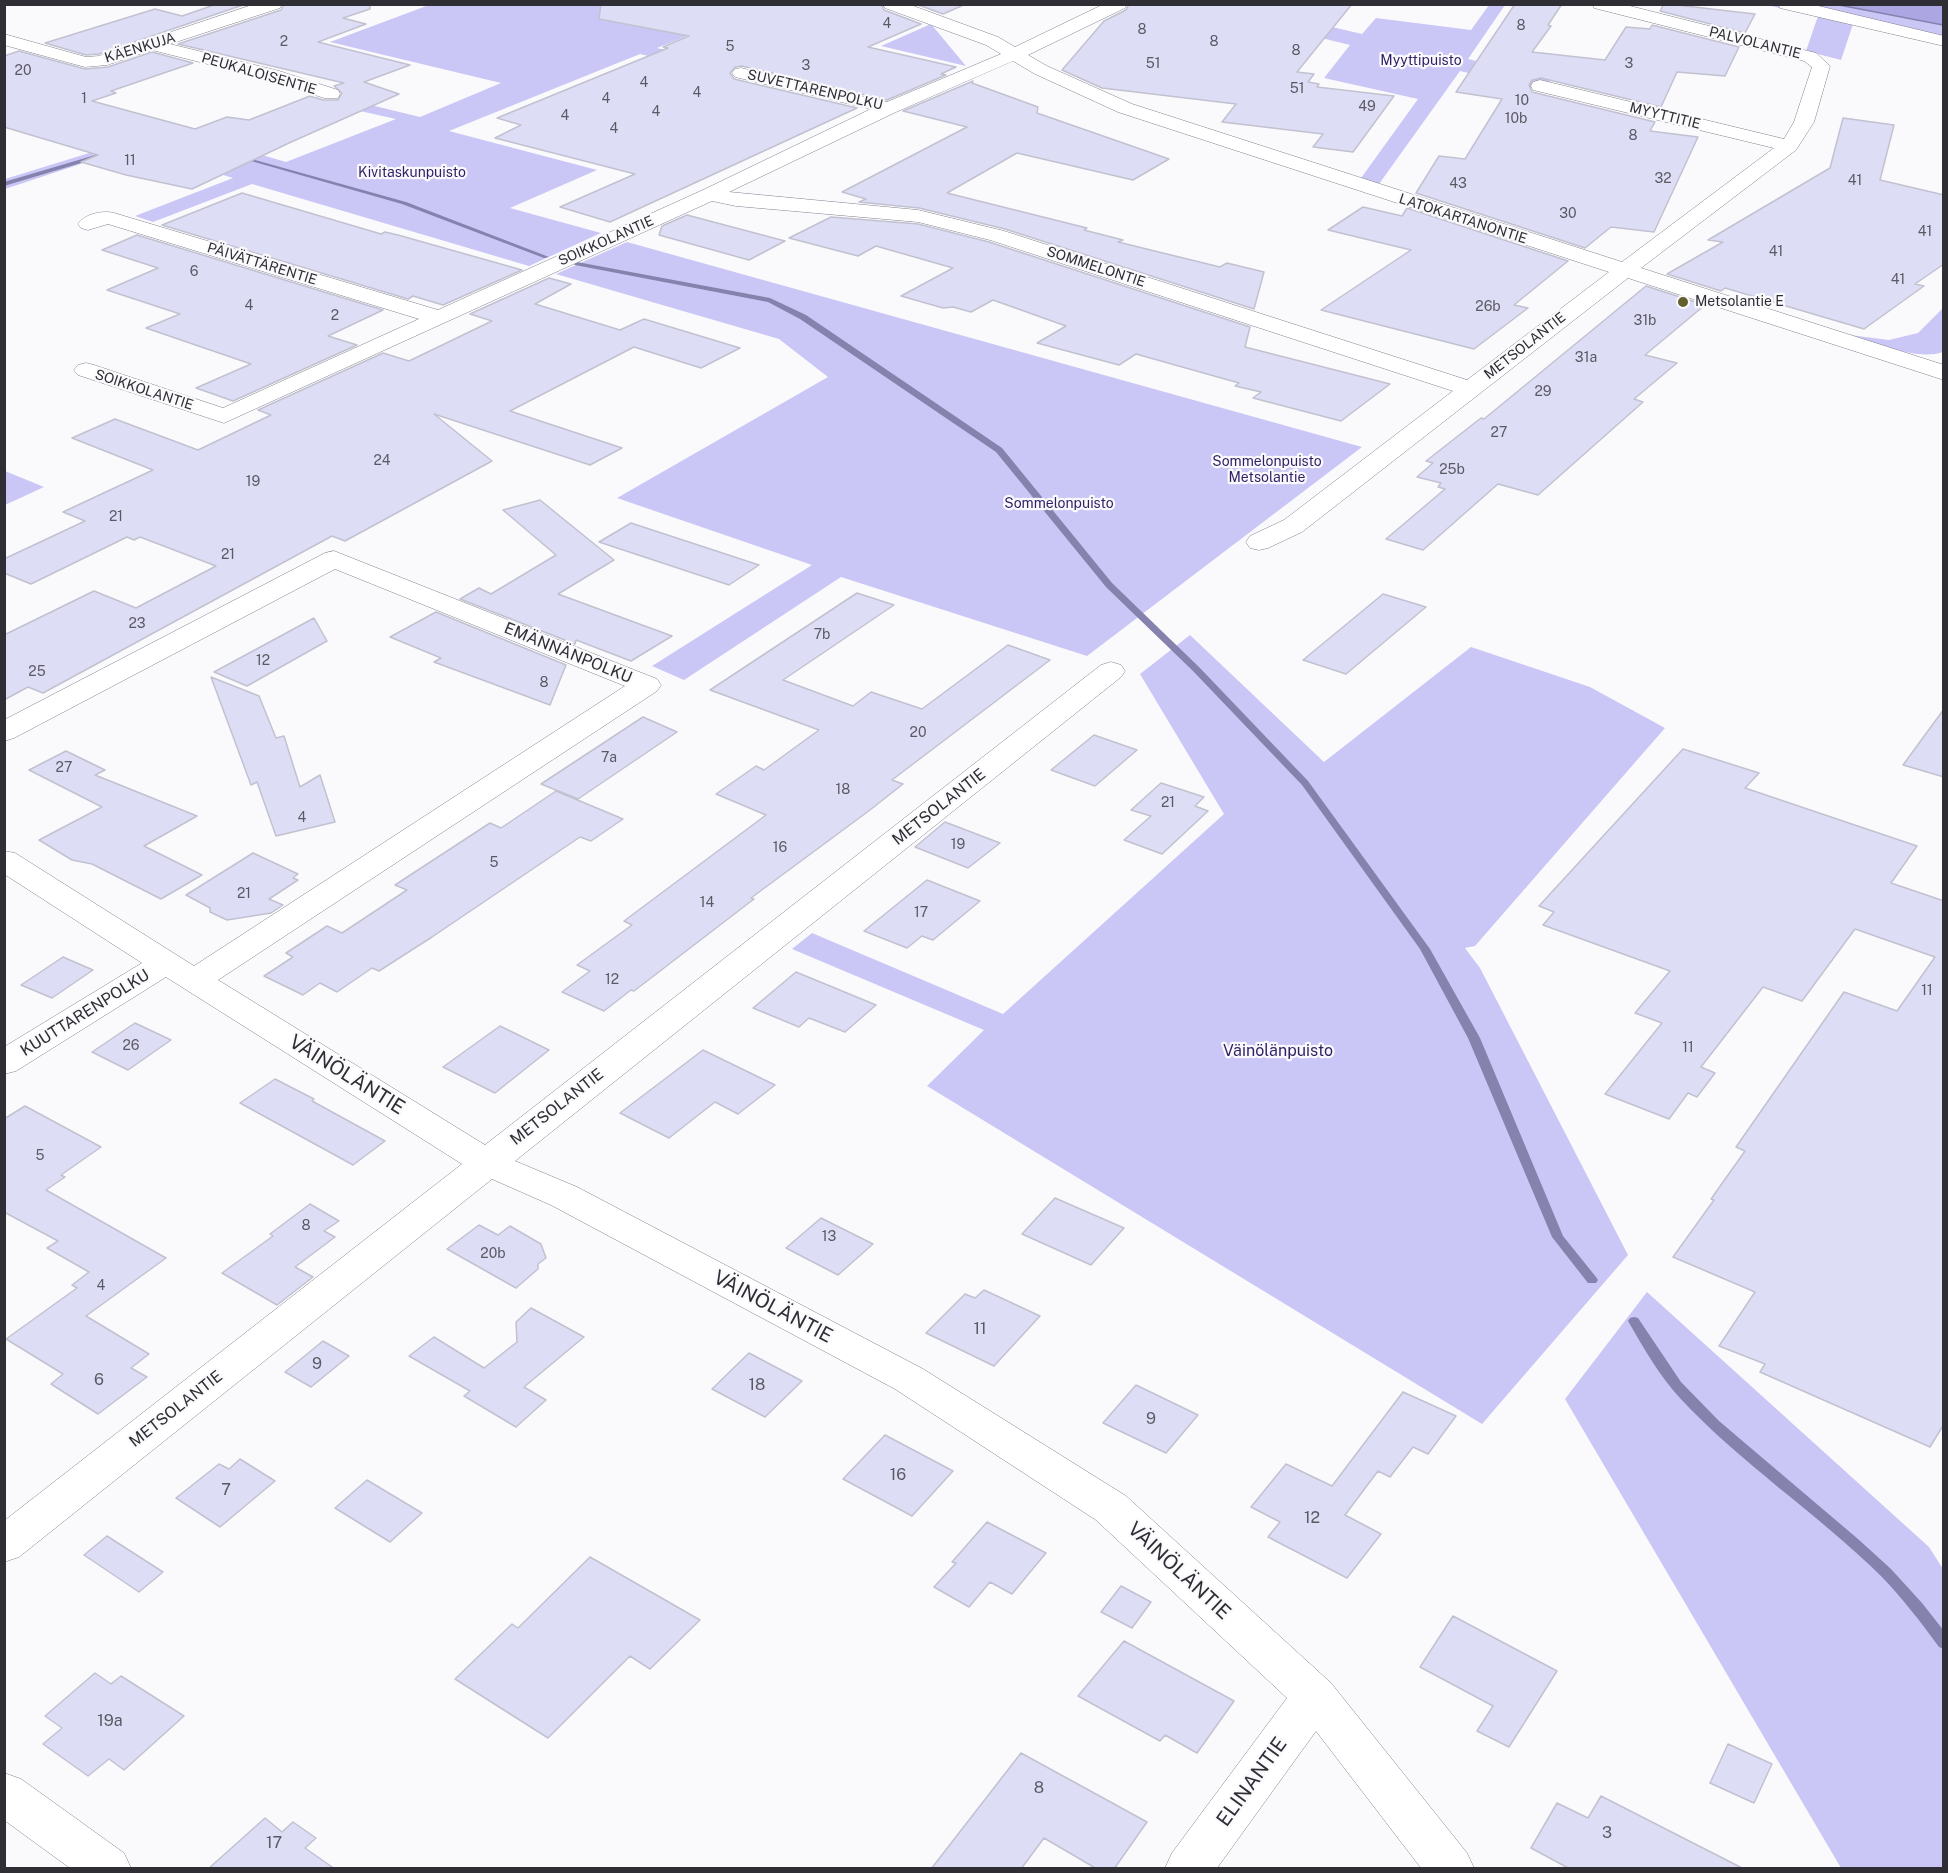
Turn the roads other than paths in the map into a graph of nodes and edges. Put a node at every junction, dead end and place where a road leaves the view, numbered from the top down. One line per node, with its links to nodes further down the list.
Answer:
1 (273, 4): 8 (street, KÄENKUJA)
2 (891, 4): 9 (street, LATOKARTANONTIE)
3 (1119, 4): 9 (street, SOIKKOLANTIE)
4 (1600, 4): 14 (street, PALVOLANTIE)
5 (1786, 4): 7 (street)
6 (4, 39): 8 (street, KÄENKUJA)
7 (1944, 41)
8 (153, 45): 12 (street, PEUKALOISENTIE)
9 (1015, 54): 13 (street, SOIKKOLANTIE); 17 (street, LATOKARTANONTIE)
10 (741, 73): 13 (street, SUVETTARENPOLKU)
11 (1540, 86): 14 (street, MYYTTITIE)
12 (331, 94)
13 (889, 108): 15 (street, SOIKKOLANTIE)
14 (1789, 146): 17 (street, METSOLANTIE)
15 (710, 194): 18 (street, SOIKKOLANTIE); 21 (street, SOMMELONTIE)
16 (88, 224): 18 (street, PÄIVÄTTÄRENTIE)
17 (1623, 271): 20 (street, LATOKARTANONTIE); 21 (street, METSOLANTIE)
18 (437, 317): 19 (street, SOIKKOLANTIE)
19 (86, 370)
20 (1944, 373)
21 (1471, 388): 22 (street, METSOLANTIE)
22 (1259, 542)
23 (1111, 671): 28 (street, METSOLANTIE)
24 (4, 732): 26 (street, EMÄNNÄNPOLKU)
25 (4, 860): 26 (street, VÄINÖLÄNTIE)
26 (180, 972): 27 (street, KUUTTARENPOLKU); 28 (street, VÄINÖLÄNTIE)
27 (4, 1064)
28 (487, 1163): 29 (street, METSOLANTIE); 30 (street, VÄINÖLÄNTIE)
29 (4, 1545)
30 (1315, 1696): 33 (street, ELINANTIE); 34 (street, VÄINÖLÄNTIE)
31 (4, 1793): 32 (street)
32 (107, 1869)
33 (1189, 1869)
34 (1450, 1869)

